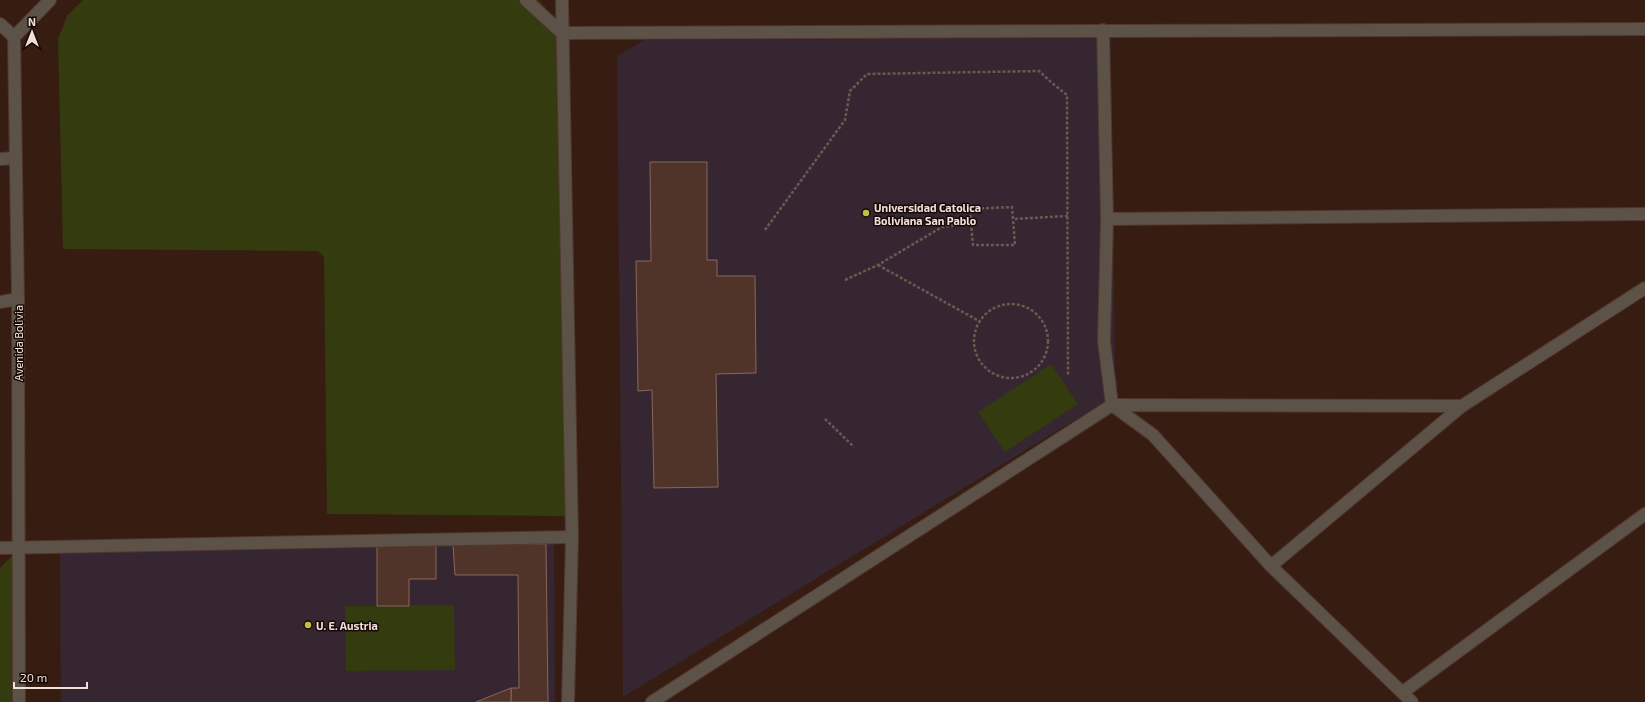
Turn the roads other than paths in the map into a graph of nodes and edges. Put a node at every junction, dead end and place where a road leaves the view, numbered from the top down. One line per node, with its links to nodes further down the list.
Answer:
1 (50, 0): 8 (street)
2 (526, 0): 7 (street)
3 (562, 0): 7 (street)
4 (0, 24): 8 (street)
5 (1645, 29): 6 (street)
6 (1102, 30): 7 (street); 12 (street)
7 (562, 33): 19 (street)
8 (14, 37): 9 (street, Avenida Bolivia)
9 (16, 158): 10 (street); 14 (street, Avenida Bolivia)
10 (0, 159)
11 (1645, 214): 12 (street)
12 (1107, 219): 16 (street)
13 (1645, 288): 17 (street)
14 (18, 299): 15 (street); 20 (street, Avenida Bolivia)
15 (0, 302)
16 (1112, 405): 17 (street); 22 (street); 26 (street)
17 (1462, 406): 22 (street)
18 (1645, 514): 23 (street)
19 (572, 536): 20 (street); 25 (street)
20 (19, 547): 21 (street); 24 (street, Avenida Bolivia)
21 (0, 548)
22 (1271, 566): 23 (street)
23 (1403, 692): 27 (street)
24 (19, 702)
25 (568, 702)
26 (652, 702)
27 (1412, 702)

